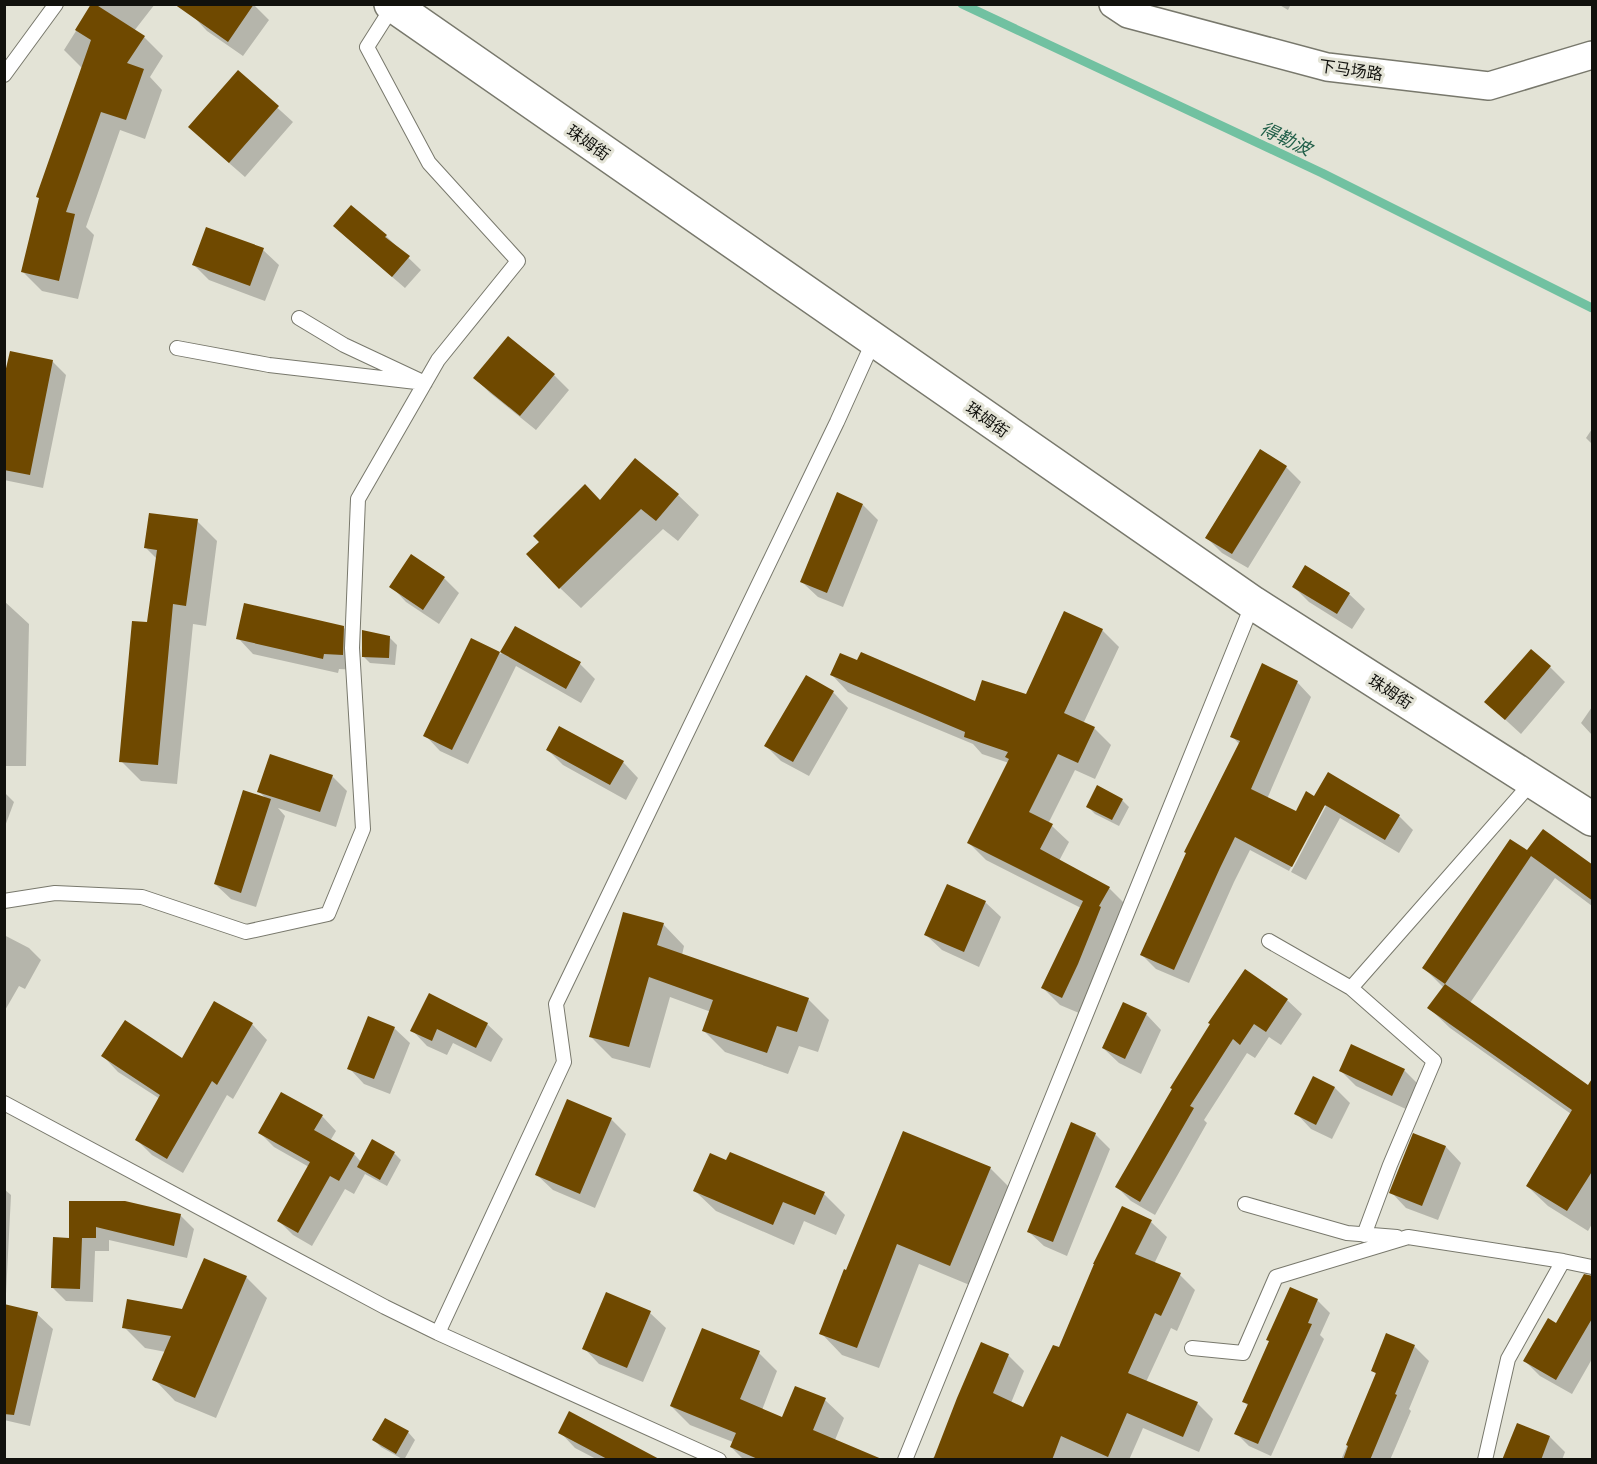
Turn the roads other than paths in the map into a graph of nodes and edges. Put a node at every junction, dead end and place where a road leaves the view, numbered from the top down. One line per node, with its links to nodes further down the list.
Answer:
1 (56, 4): 5 (lane)
2 (1113, 4): 4 (street, 下马场路)
3 (392, 5): 7 (main road, 珠姆街); 9 (lane)
4 (1593, 55)
5 (4, 75)
6 (299, 318): 9 (lane)
7 (874, 340): 10 (main road, 珠姆街); 22 (lane)
8 (177, 348): 9 (lane)
9 (425, 383): 13 (lane)
10 (1253, 603): 11 (main road, 珠姆街); 25 (lane)
11 (1533, 781): 12 (main road, 珠姆街); 15 (lane)
12 (1593, 819)
13 (4, 901)
14 (1269, 941): 15 (lane)
15 (1351, 988): 18 (lane)
16 (4, 1103): 22 (lane)
17 (1245, 1204): 18 (lane)
18 (1364, 1235): 19 (lane)
19 (1408, 1238): 20 (lane); 23 (lane)
20 (1563, 1261): 21 (lane); 26 (lane)
21 (1593, 1267)
22 (438, 1333): 24 (lane)
23 (1192, 1348)
24 (719, 1460)
25 (905, 1460)
26 (1485, 1460)

